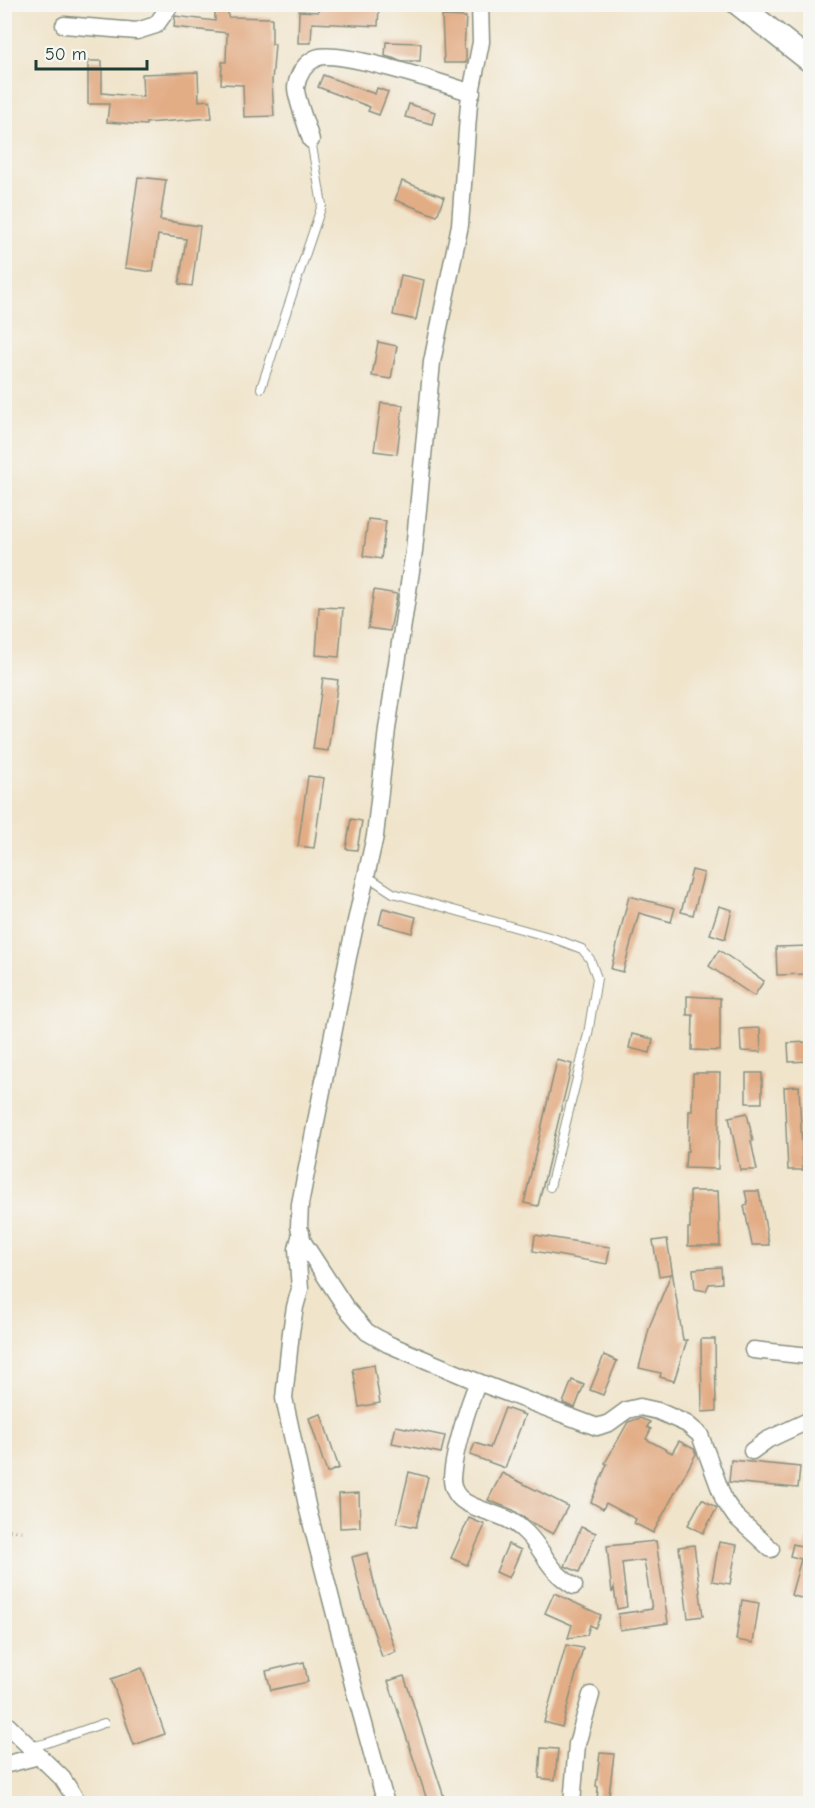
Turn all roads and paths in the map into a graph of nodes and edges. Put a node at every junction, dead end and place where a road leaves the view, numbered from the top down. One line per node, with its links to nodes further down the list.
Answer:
1 (171, 4): 4 (street)
2 (480, 4): 6 (street)
3 (738, 4): 5 (main road)
4 (64, 25)
5 (810, 61)
6 (472, 93): 7 (street); 9 (street)
7 (311, 140): 8 (lane)
8 (261, 388)
9 (367, 876): 10 (lane); 11 (street)
10 (550, 1187)
11 (301, 1233): 14 (street); 29 (street)
12 (753, 1350): 13 (street)
13 (810, 1356)
14 (478, 1382): 21 (street); 22 (street)
15 (810, 1420): 16 (street)
16 (752, 1451)
17 (4, 1526): 18 (path)
18 (10, 1530): 19 (path); 20 (path)
19 (23, 1531)
20 (4, 1536)
21 (771, 1549)
22 (574, 1586)
23 (591, 1695): 30 (street)
24 (4, 1722): 26 (street)
25 (104, 1723): 26 (lane)
26 (34, 1752): 27 (street); 28 (street)
27 (4, 1765)
28 (79, 1803)
29 (386, 1803)
30 (572, 1803)

